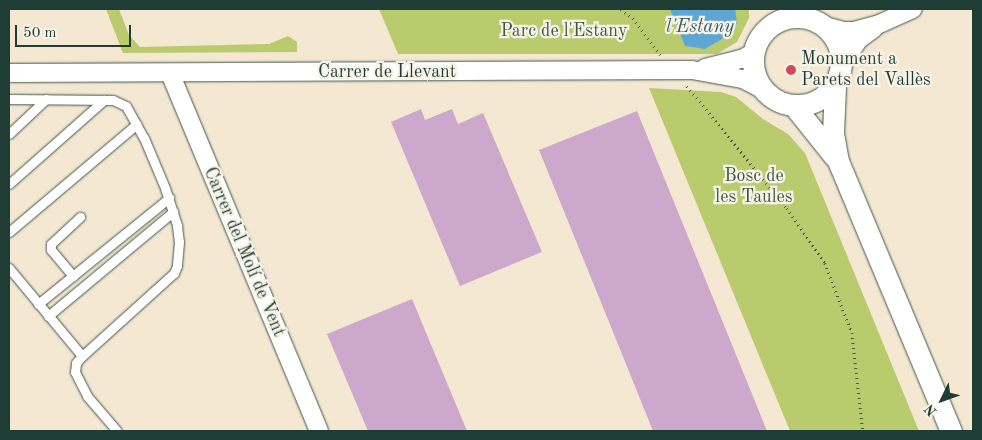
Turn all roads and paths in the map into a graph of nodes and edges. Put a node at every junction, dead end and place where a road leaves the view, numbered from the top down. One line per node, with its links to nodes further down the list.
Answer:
1 (621, 9): 8 (path)
2 (766, 9): 6 (street)
3 (913, 9): 5 (street)
4 (808, 18): 5 (street); 6 (street); 7 (street)
5 (877, 25): 7 (street)
6 (757, 44): 9 (street); 13 (street)
7 (842, 65): 12 (street)
8 (672, 69): 9 (street, Carrer de Llevant); 11 (street, Carrer de Llevant); 33 (path)
9 (692, 70): 13 (street, Carrer de Llevant)
10 (9, 73): 11 (street, Carrer de Llevant)
11 (170, 74): 32 (street, Carrer del Molí de Vent)
12 (835, 86): 17 (street); 20 (street)
13 (762, 89): 17 (street)
14 (9, 99): 15 (lane)
15 (46, 99): 16 (lane); 19 (lane)
16 (104, 100): 18 (lane); 21 (lane)
17 (794, 106): 20 (street)
18 (137, 124): 22 (lane); 25 (lane)
19 (9, 134)
20 (838, 161): 34 (street)
21 (9, 184)
22 (168, 198): 23 (lane); 27 (lane)
23 (173, 212): 29 (lane); 30 (lane)
24 (80, 218): 27 (lane)
25 (9, 232)
26 (9, 268): 28 (lane)
27 (72, 276): 28 (lane)
28 (38, 304): 29 (lane)
29 (48, 316): 30 (lane)
30 (82, 356): 31 (lane)
31 (117, 431)
32 (319, 431)
33 (863, 431)
34 (950, 431)

